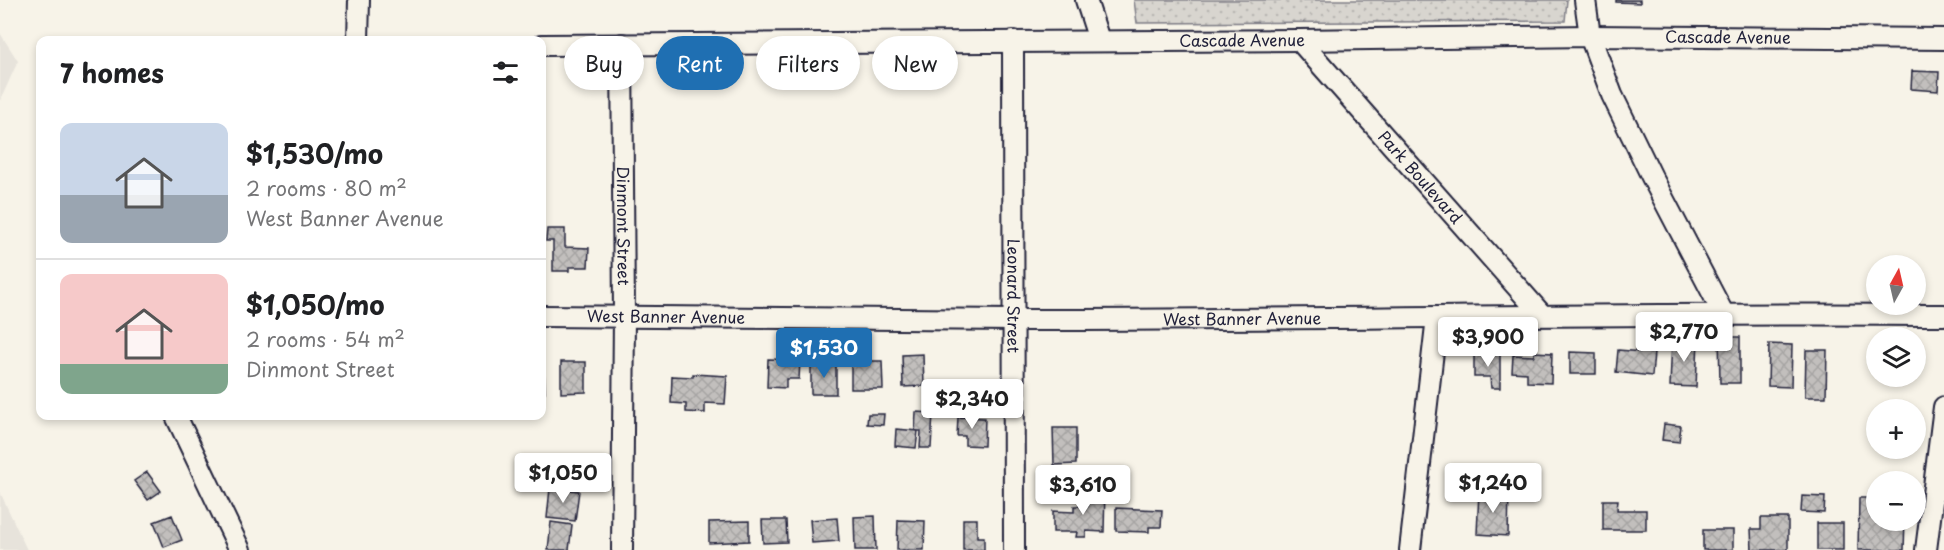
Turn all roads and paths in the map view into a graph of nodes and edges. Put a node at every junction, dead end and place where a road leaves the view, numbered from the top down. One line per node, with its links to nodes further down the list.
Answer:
1 (358, 0): 4 (street)
2 (1086, 0): 7 (street)
3 (1585, 0): 5 (street)
4 (358, 36)
5 (1590, 36): 6 (street, Cascade Avenue); 8 (street, Cascade Avenue); 14 (street)
6 (1944, 39)
7 (1099, 40): 8 (street, Cascade Avenue); 9 (street, Cascade Avenue)
8 (1299, 40): 15 (street, Park Boulevard)
9 (1013, 41): 10 (street, Cascade Avenue); 20 (street, Leonard Street)
10 (644, 44)
11 (546, 45): 12 (street, Cascade Avenue)
12 (564, 45)
13 (622, 90): 18 (street, Dinmont Street)
14 (1724, 313): 15 (street, West Banner Avenue); 16 (street, West Banner Avenue)
15 (1542, 315): 19 (street, West Banner Avenue)
16 (1944, 315)
17 (546, 316): 18 (street, West Banner Avenue)
18 (624, 316): 20 (street, West Banner Avenue); 24 (street, Dinmont Street)
19 (1437, 317): 20 (street, West Banner Avenue); 26 (street)
20 (1013, 320): 25 (street, Leonard Street)
21 (1944, 407): 27 (street)
22 (178, 420): 23 (street)
23 (240, 550)
24 (622, 550)
25 (1014, 550)
26 (1410, 550)
27 (1926, 550)

